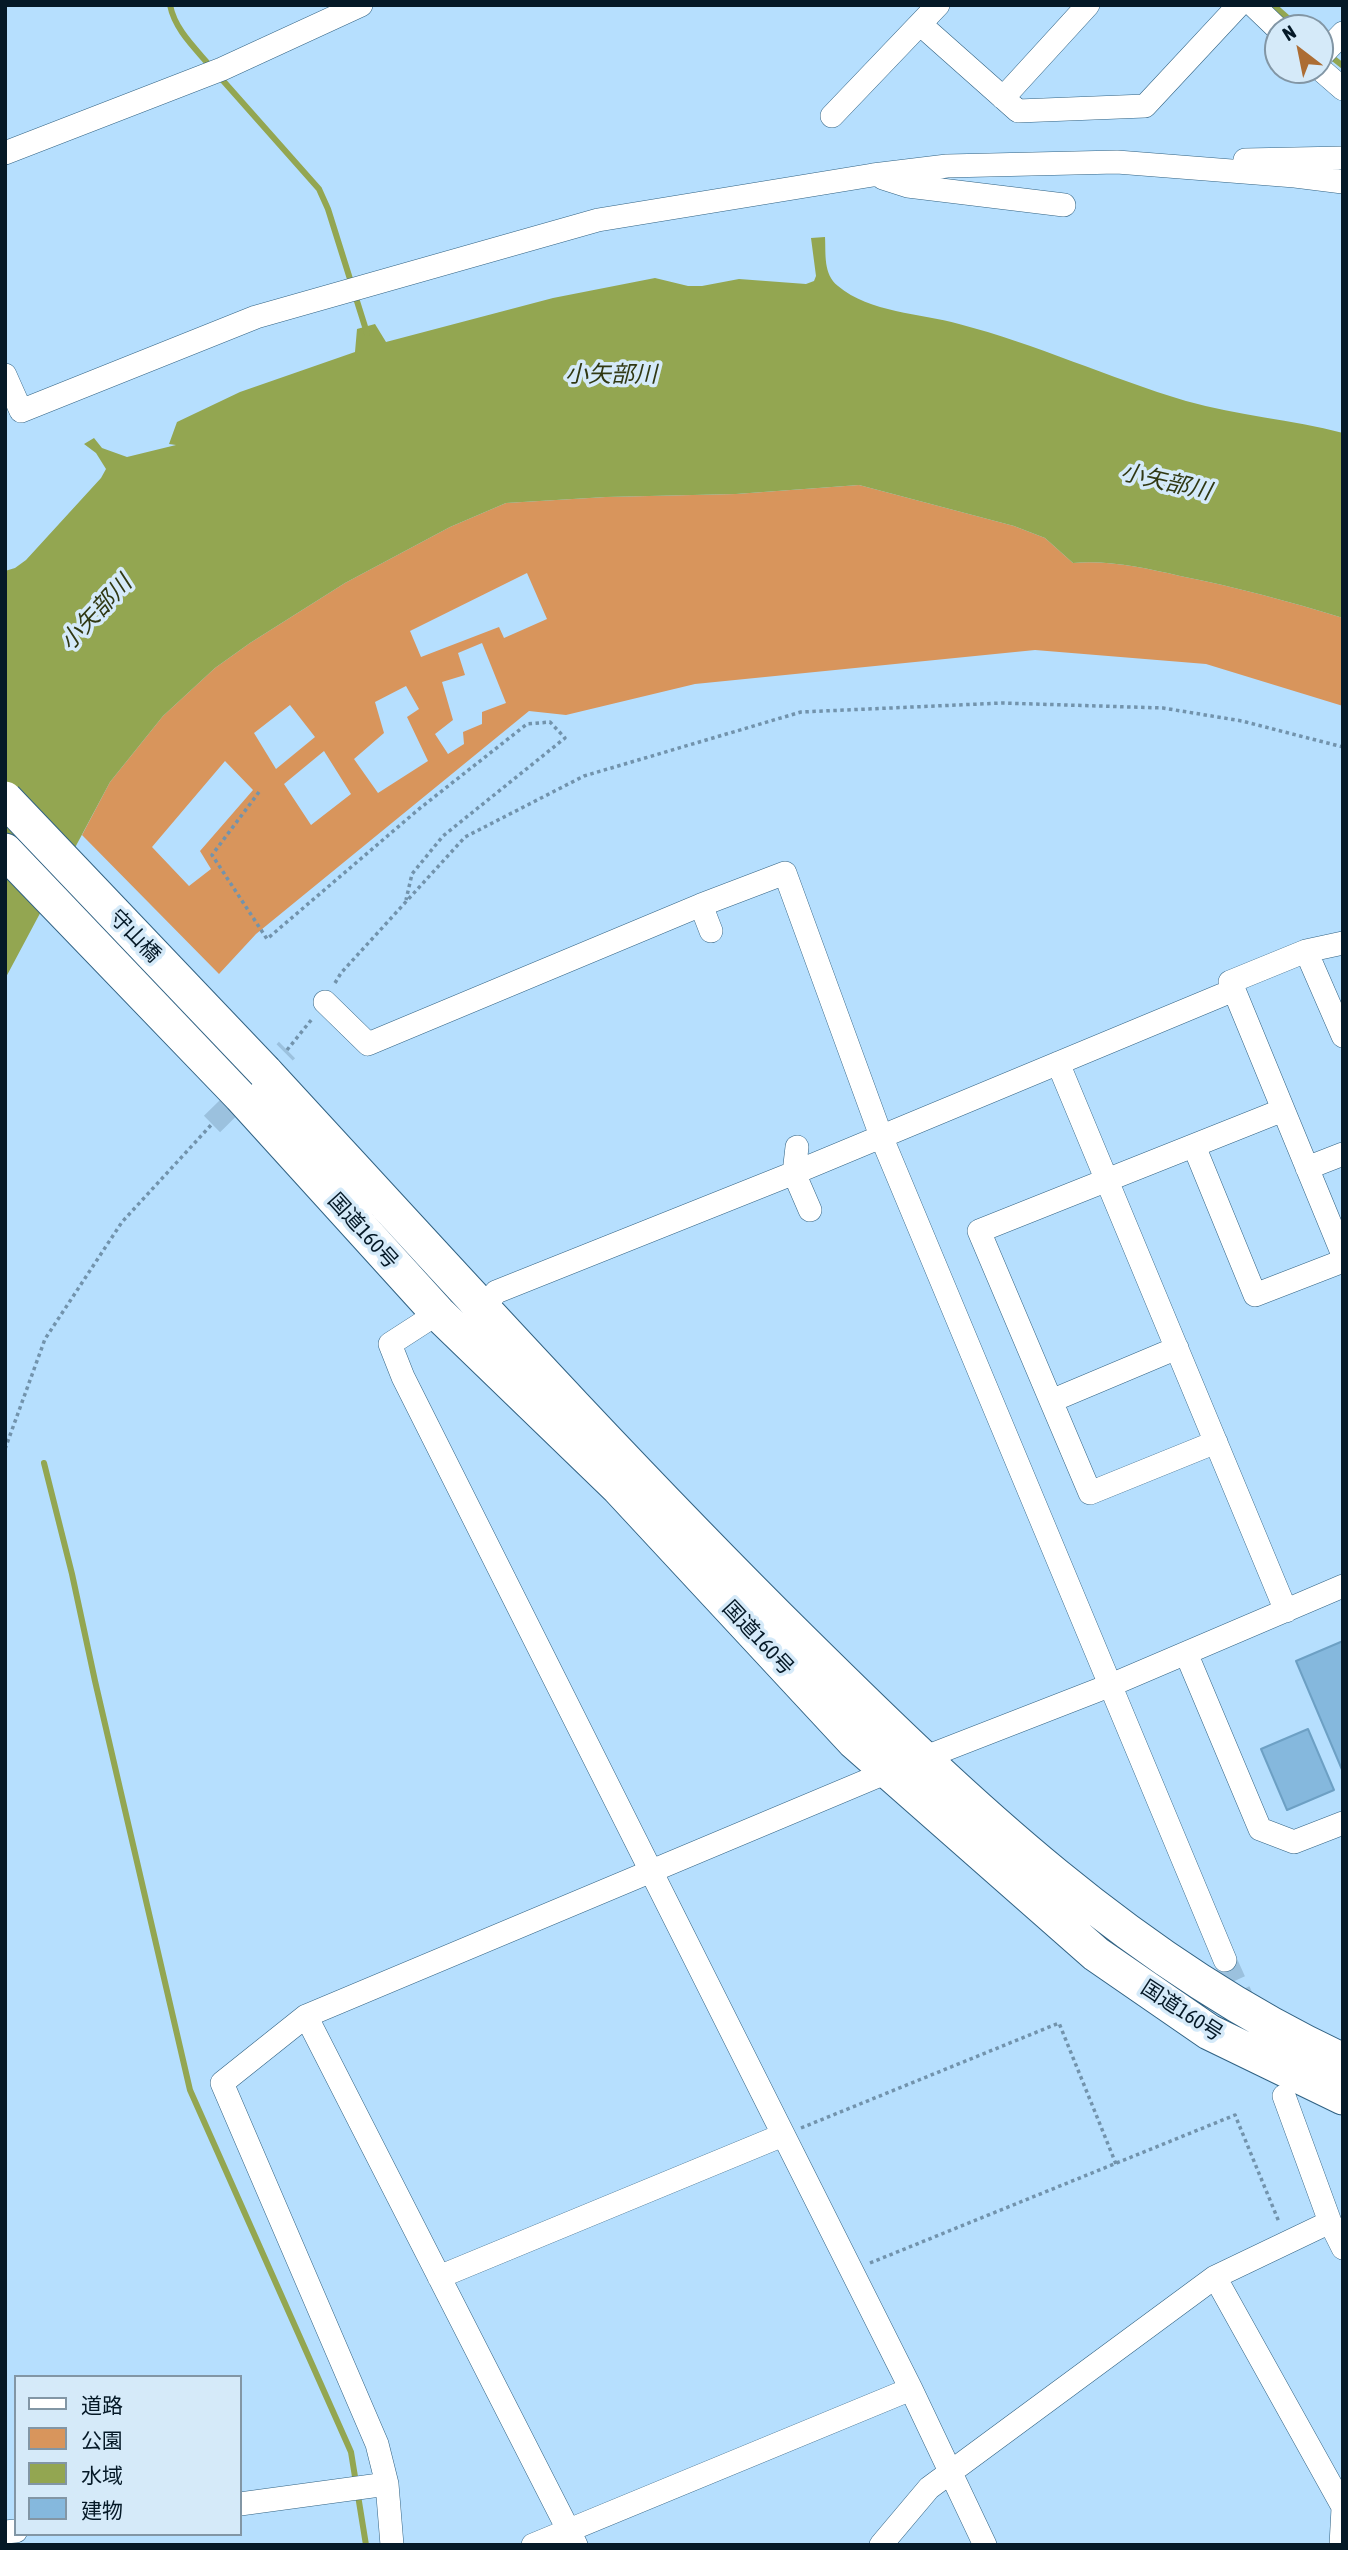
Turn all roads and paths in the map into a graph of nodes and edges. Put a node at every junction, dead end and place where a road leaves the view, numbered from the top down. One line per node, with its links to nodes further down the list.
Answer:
1 (361, 5): 7 (street)
2 (1088, 5): 5 (street)
3 (1239, 5): 5 (street)
4 (926, 12): 5 (street); 6 (street)
5 (1003, 98)
6 (832, 116)
7 (5, 153)
8 (1343, 158): 9 (street)
9 (1169, 166): 10 (street); 11 (street)
10 (873, 175): 12 (street); 13 (street)
11 (1343, 183)
12 (1063, 205)
13 (5, 375)
14 (1343, 747): 18 (path)
15 (260, 792): 18 (path)
16 (5, 799): 26 (highway, 守山橋, bridge)
17 (5, 851): 28 (highway, 守山橋)
18 (406, 902): 24 (path)
19 (701, 905): 20 (street); 24 (street); 31 (street)
20 (710, 931)
21 (1343, 943): 22 (street)
22 (1306, 951): 23 (street); 25 (street)
23 (1234, 990): 27 (street); 29 (street)
24 (325, 1002): 26 (path)
25 (1342, 1034)
26 (276, 1061): 41 (highway, 国道160号)
27 (1058, 1063): 31 (street); 37 (street)
28 (241, 1096): 42 (highway, 国道160号)
29 (1283, 1110): 32 (street); 35 (street)
30 (212, 1124): 46 (path)
31 (881, 1136): 36 (street); 50 (street)
32 (1194, 1146): 37 (street); 40 (street)
33 (797, 1147): 36 (street)
34 (1343, 1154): 35 (street)
35 (1307, 1168): 39 (street)
36 (794, 1174): 38 (street); 41 (street)
37 (1106, 1180): 43 (street); 44 (street)
38 (810, 1210)
39 (1343, 1255)
40 (1343, 1261)
41 (483, 1309): 51 (highway, 国道160号)
42 (438, 1313): 52 (highway, 国道160号); 54 (street)
43 (1177, 1348): 44 (street); 45 (street)
44 (1051, 1401): 45 (street)
45 (1216, 1442): 48 (street)
46 (5, 1449)
47 (1343, 1586): 48 (street)
48 (1286, 1611): 49 (street)
49 (1186, 1653): 50 (street); 53 (street)
50 (1111, 1685): 51 (street); 55 (street)
51 (923, 1759): 52 (street); 57 (highway, 国道160号)
52 (890, 1771): 54 (street); 59 (highway, 国道160号)
53 (1343, 1823)
54 (653, 1871): 56 (street); 60 (street)
55 (1226, 1960)
56 (306, 2016): 66 (street); 70 (street)
57 (1343, 2061)
58 (1284, 2096): 62 (street)
59 (1343, 2097)
60 (783, 2135): 61 (path); 65 (street); 66 (street)
61 (1116, 2164): 63 (path); 65 (path)
62 (1330, 2222): 63 (street); 64 (street)
63 (1287, 2243): 67 (street)
64 (1343, 2248)
65 (851, 2271): 68 (street)
66 (439, 2277): 73 (street)
67 (1215, 2277): 69 (street); 72 (street)
68 (911, 2389): 69 (street); 73 (street)
69 (951, 2474): 76 (street); 77 (street)
70 (367, 2487): 71 (street); 74 (street)
71 (242, 2504)
72 (1343, 2507): 78 (street)
73 (572, 2538): 75 (street)
74 (392, 2545)
75 (533, 2545)
76 (881, 2545)
77 (985, 2545)
78 (1341, 2545)

